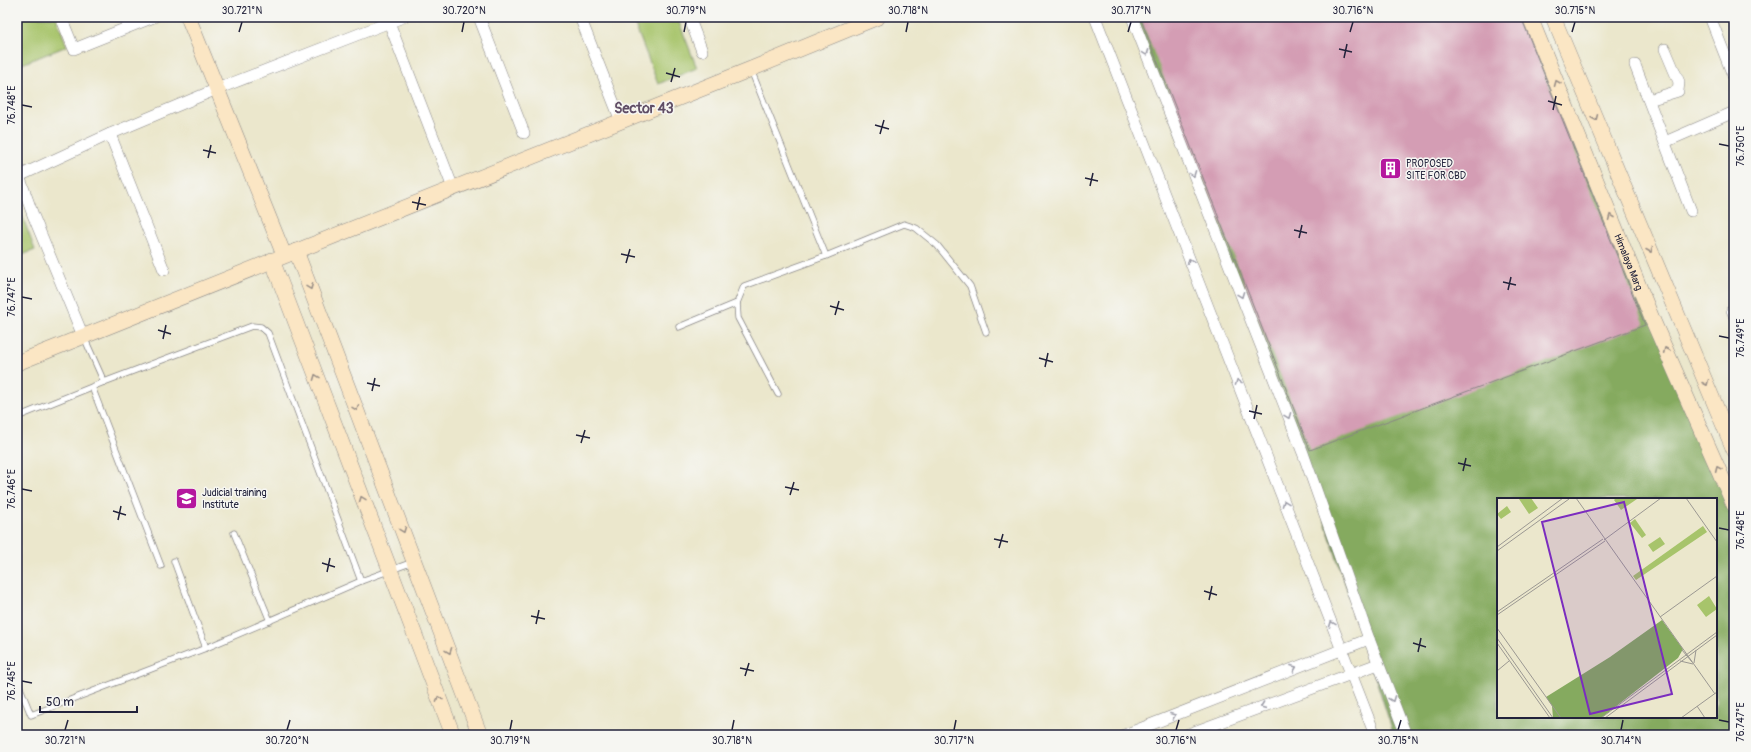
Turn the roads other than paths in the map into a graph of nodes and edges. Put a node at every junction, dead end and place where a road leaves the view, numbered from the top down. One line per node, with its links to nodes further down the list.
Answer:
1 (61, 17): 2 (street)
2 (154, 17)
3 (188, 17): 20 (street)
4 (403, 17): 14 (street)
5 (479, 17): 24 (street)
6 (580, 17): 23 (street)
7 (689, 17): 16 (street)
8 (878, 17): 18 (street)
9 (1095, 17): 53 (street, one-way to 9)
10 (1132, 17): 51 (street, one-way to 51)
11 (1530, 17): 43 (street, Himalaya Marg, one-way to 11)
12 (1553, 17): 42 (street, one-way to 42)
13 (1710, 17): 19 (street)
14 (388, 20): 20 (street); 28 (street)
15 (1665, 49): 21 (street)
16 (702, 51)
17 (1635, 65): 21 (street)
18 (751, 69): 23 (street); 31 (lane)
19 (1734, 78)
20 (217, 89): 25 (street); 30 (street)
21 (1649, 100): 26 (street)
22 (1734, 112): 26 (street)
23 (621, 121): 28 (street)
24 (524, 133)
25 (110, 134): 27 (street); 32 (street)
26 (1665, 142): 29 (street)
27 (18, 177): 36 (street)
28 (453, 188): 30 (street)
29 (1691, 211)
30 (284, 255): 36 (street); 46 (street, one-way to 46); 48 (street, one-way to 30)
31 (826, 256): 33 (lane); 35 (lane)
32 (164, 270)
33 (737, 303): 34 (lane); 40 (lane)
34 (679, 327)
35 (986, 332)
36 (83, 336): 37 (street); 38 (lane)
37 (17, 363)
38 (104, 382): 39 (lane); 49 (lane)
39 (92, 387): 41 (lane); 47 (lane)
40 (778, 394)
41 (17, 417)
42 (1734, 450)
43 (1734, 505)
44 (234, 534): 50 (lane)
45 (174, 561): 52 (lane)
46 (415, 561): 48 (lane); 58 (street, one-way to 58)
47 (161, 566)
48 (390, 571): 49 (lane); 57 (street, one-way to 48)
49 (361, 581): 50 (lane)
50 (270, 621): 52 (lane)
51 (1369, 639): 53 (street); 54 (street)
52 (206, 648): 56 (lane)
53 (1342, 650): 55 (street); 59 (street, one-way to 53)
54 (1378, 664): 55 (street); 62 (street, one-way to 62)
55 (1352, 673): 60 (street, one-way to 60); 61 (street)
56 (17, 680)
57 (453, 735)
58 (480, 735)
59 (1124, 735)
60 (1186, 735)
61 (1375, 735)
62 (1406, 735)

